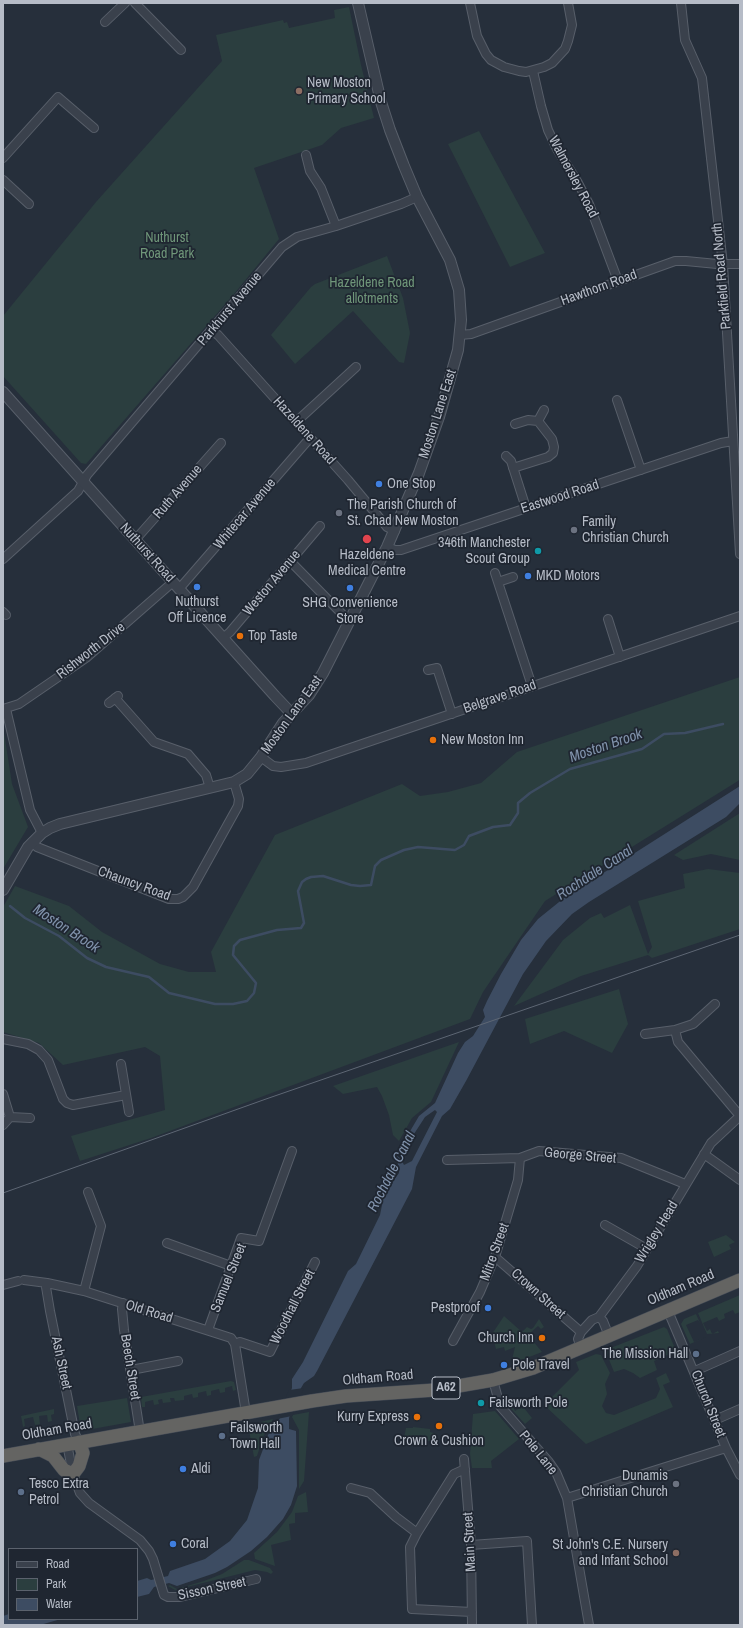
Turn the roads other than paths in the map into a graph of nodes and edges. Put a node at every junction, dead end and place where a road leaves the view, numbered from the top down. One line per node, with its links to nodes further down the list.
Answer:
1 (125, 3): 7 (street)
2 (135, 3): 8 (street)
3 (358, 3): 16 (street, Moston Lane East)
4 (470, 3): 9 (street)
5 (568, 3): 9 (street)
6 (681, 3): 19 (street, Parkfield Road North)
7 (105, 22)
8 (181, 50)
9 (533, 71): 21 (street, Walmersley Road)
10 (94, 128): 12 (street)
11 (306, 155): 13 (street)
12 (3, 158)
13 (310, 171): 14 (street); 18 (street)
14 (302, 173)
15 (3, 180): 17 (street)
16 (417, 197): 18 (street, Parkhurst Avenue); 23 (street, Moston Lane East)
17 (29, 204)
18 (336, 226): 22 (street, Parkhurst Avenue)
19 (723, 264): 20 (street, Hawthorn Road); 21 (street, Hawthorn Road); 32 (street, Parkfield Road North)
20 (740, 264)
21 (618, 281): 23 (street, Hawthorn Road)
22 (212, 330): 29 (street, Hazeldene Road); 37 (street, Parkhurst Avenue)
23 (460, 335): 40 (street, Moston Lane East)
24 (356, 367): 29 (street)
25 (3, 392): 37 (street, Nuthurst Road)
26 (617, 400): 36 (street)
27 (544, 410): 28 (street)
28 (538, 421): 30 (street); 35 (street)
29 (296, 422): 31 (street, Hazeldene Road)
30 (515, 424)
31 (310, 438): 40 (street, Hazeldene Road); 49 (street, Whitecar Avenue)
32 (733, 441): 36 (street, Eastwood Road); 43 (street, Parkfield Road North)
33 (221, 443): 41 (street, Ruth Avenue)
34 (506, 456): 35 (street)
35 (513, 468): 38 (street)
36 (641, 470): 38 (street, Eastwood Road)
37 (84, 482): 41 (street, Nuthurst Road); 44 (street, Parkhurst Avenue)
38 (526, 508): 42 (street, Eastwood Road)
39 (320, 526): 45 (street, Weston Avenue)
40 (395, 531): 42 (street, Moston Lane East)
41 (135, 540): 49 (street, Nuthurst Road)
42 (388, 547): 52 (street, Moston Lane East)
43 (740, 554)
44 (3, 559)
45 (290, 561): 52 (street); 53 (street, Weston Avenue)
46 (495, 573): 48 (street)
47 (513, 577): 48 (street)
48 (498, 582): 56 (street)
49 (176, 586): 53 (street, Nuthurst Road); 58 (street, Rishworth Drive)
50 (740, 616): 54 (street, Belgrave Road)
51 (608, 619): 54 (street)
52 (351, 620): 59 (street, Moston Lane East)
53 (223, 638): 59 (street, Nuthurst Road)
54 (620, 657): 56 (street, Belgrave Road)
55 (428, 670): 60 (street)
56 (532, 686): 60 (street, Belgrave Road)
57 (114, 699): 63 (street)
58 (5, 709): 64 (street)
59 (292, 714): 61 (street, Moston Lane East)
60 (452, 714): 61 (street, Belgrave Road)
61 (261, 757): 62 (street, Moston Lane East)
62 (234, 782): 63 (street, Moston Lane East); 65 (street, Chauncy Road)
63 (210, 788): 64 (street, Moston Lane East)
64 (42, 833): 65 (street, Moston Lane East)
65 (32, 842): 66 (street, Moston Lane East)
66 (3, 890)
67 (714, 1004): 68 (street)
68 (675, 1030): 69 (street); 75 (street)
69 (645, 1034)
70 (3, 1039): 73 (street)
71 (121, 1064): 73 (street)
72 (3, 1094): 76 (street)
73 (126, 1095): 74 (street)
74 (129, 1112)
75 (740, 1116): 80 (street, Wrigley Head)
76 (10, 1117): 77 (street); 78 (street)
77 (30, 1118)
78 (3, 1125)
79 (292, 1152): 91 (street, Samuel Street)
80 (704, 1154): 83 (street); 84 (street, Wrigley Head)
81 (520, 1158): 82 (street, George Street); 84 (street, George Street); 89 (street, Mitre Street)
82 (447, 1160)
83 (740, 1180)
84 (685, 1184): 88 (street, Wrigley Head)
85 (88, 1192): 95 (street)
86 (605, 1224): 88 (street)
87 (167, 1243): 91 (street)
88 (648, 1249): 98 (street, Wrigley Head)
89 (495, 1257): 100 (street, Crown Street); 102 (street, Mitre Street)
90 (316, 1262): 106 (street, Woodhall Street)
91 (231, 1266): 99 (street, Samuel Street)
92 (740, 1280): 97 (highway, Oldham Road / A62)
93 (47, 1283): 94 (street, Old Road); 95 (street, Old Road); 115 (street, Ash Street)
94 (3, 1285)
95 (84, 1292): 96 (street, Old Road)
96 (123, 1303): 99 (street, Old Road); 108 (street, Beech Street)
97 (668, 1311): 101 (highway, Oldham Road / A62); 109 (street, Church Street)
98 (599, 1317): 100 (street, Wrigley Head); 101 (street)
99 (208, 1330): 103 (street, Old Road)
100 (581, 1332): 104 (street)
101 (609, 1336): 104 (highway, Oldham Road / A62)
102 (453, 1341)
103 (235, 1344): 106 (street, Old Road); 112 (street)
104 (581, 1348): 110 (highway, Oldham Road / A62)
105 (740, 1351): 109 (street)
106 (270, 1352)
107 (178, 1362): 108 (street)
108 (131, 1370): 114 (street, Beech Street)
109 (695, 1371): 113 (street, Church Street)
110 (493, 1380): 112 (highway, Oldham Road / A62); 124 (street, Pole Lane)
111 (740, 1410): 113 (street)
112 (246, 1413): 114 (highway, Oldham Road / A62)
113 (715, 1420): 116 (street, Church Street)
114 (140, 1432): 115 (highway, Oldham Road / A62)
115 (73, 1443): 117 (highway, Oldham Road / A62); 122 (highway)
116 (726, 1448): 121 (street, Church Street); 124 (street)
117 (39, 1449): 118 (highway, Oldham Road / A62); 122 (highway)
118 (3, 1456)
119 (464, 1459): 120 (street, Main Street)
120 (464, 1469): 125 (street); 126 (street, Main Street)
121 (739, 1472)
122 (73, 1474): 127 (street, Sisson Street)
123 (351, 1488): 125 (street)
124 (567, 1498): 131 (street, Pole Lane)
125 (417, 1533): 128 (street)
126 (471, 1545): 128 (street, Main Street); 130 (street)
127 (256, 1579)
128 (472, 1612): 129 (street, Main Street)
129 (472, 1625)
130 (532, 1625)
131 (589, 1625)

